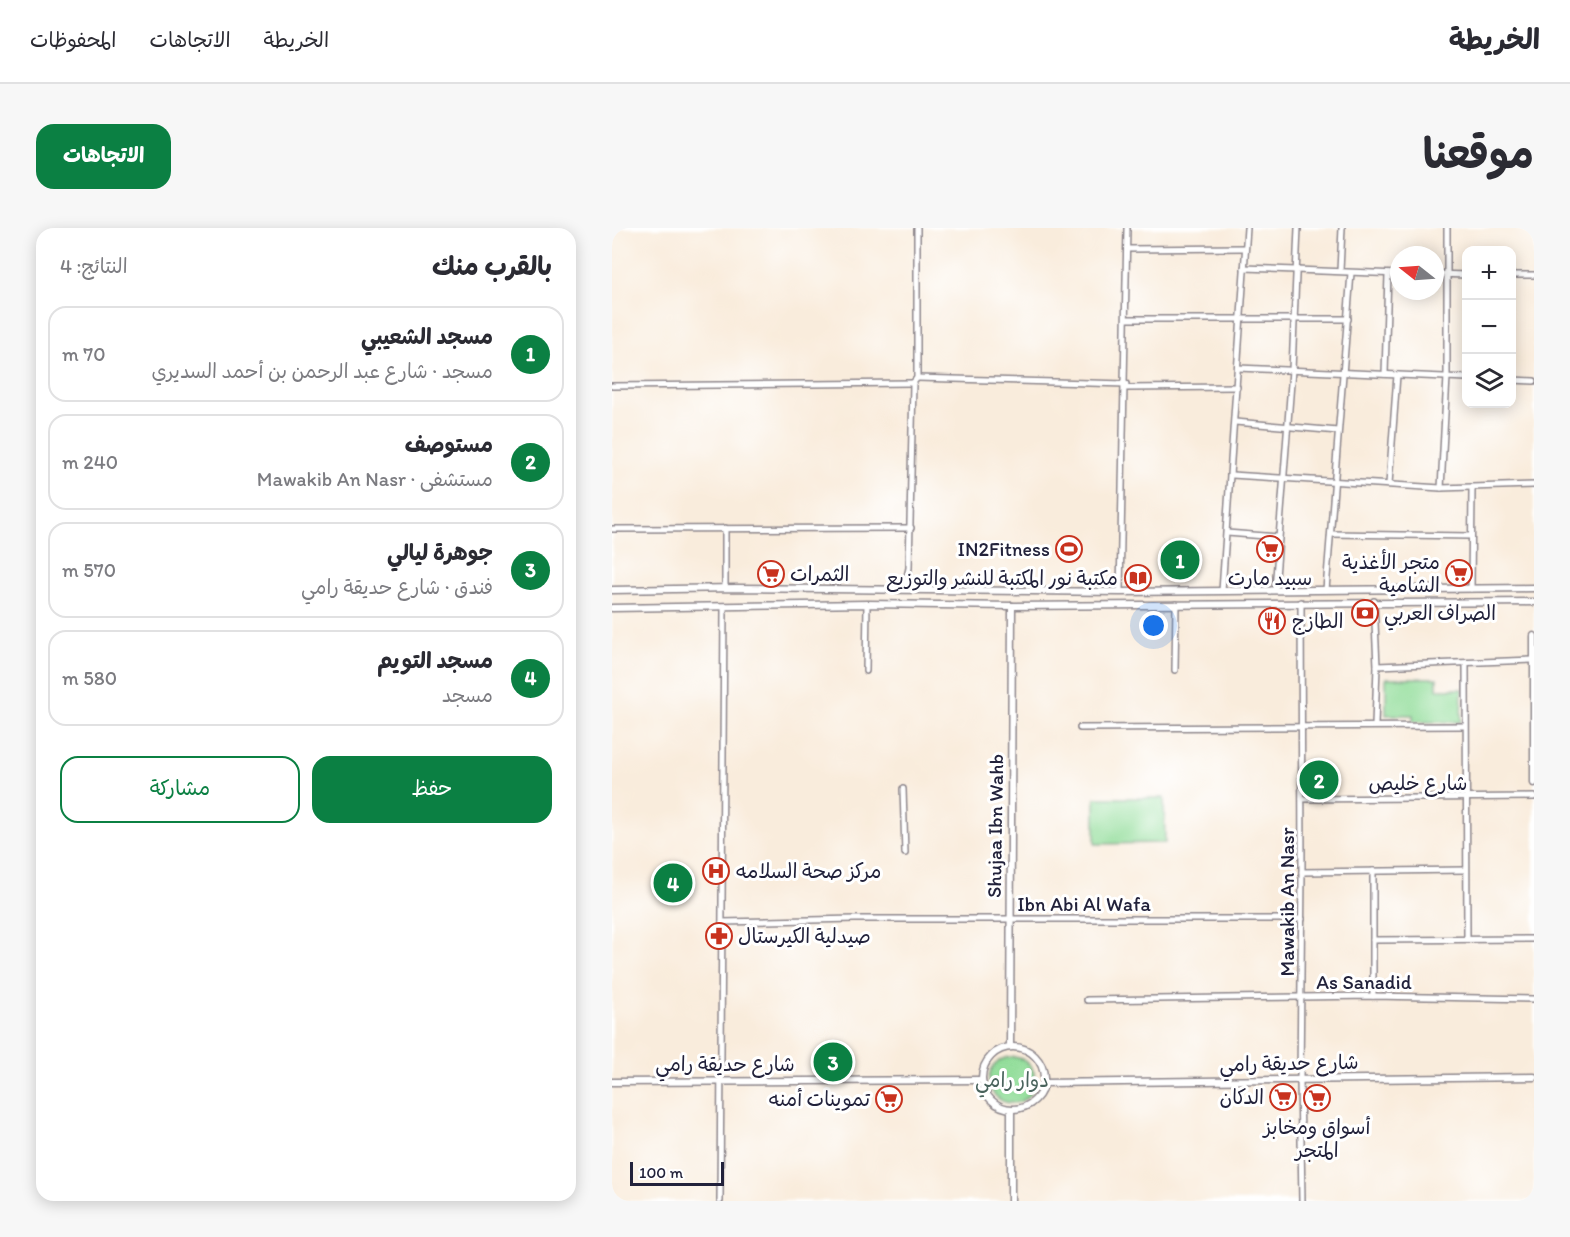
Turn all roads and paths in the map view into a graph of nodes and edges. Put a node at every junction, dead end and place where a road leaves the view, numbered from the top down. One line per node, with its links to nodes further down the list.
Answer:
1 (917, 228): 29 (street)
2 (1127, 228): 8 (street)
3 (1247, 228): 7 (street)
4 (1298, 228): 10 (street)
5 (1342, 228): 11 (street)
6 (1447, 228): 14 (street)
7 (1245, 248): 8 (street); 9 (street)
8 (1126, 249): 18 (street)
9 (1244, 268): 10 (street); 20 (street)
10 (1296, 270): 11 (street); 21 (street)
11 (1340, 272): 12 (street)
12 (1352, 273): 13 (street); 19 (street)
13 (1388, 274): 25 (street)
14 (1447, 274): 15 (street); 27 (street)
15 (1462, 274)
16 (1516, 275): 17 (street)
17 (1534, 275)
18 (1126, 319): 20 (street); 33 (street)
19 (1348, 319): 21 (street); 24 (street)
20 (1241, 320): 21 (street); 22 (street)
21 (1294, 320): 23 (street)
22 (1238, 368): 23 (street); 34 (street)
23 (1292, 370): 24 (street); 36 (street)
24 (1344, 373): 25 (street); 37 (street)
25 (1385, 374): 26 (street)
26 (1397, 375): 27 (street); 41 (street)
27 (1447, 377): 28 (street); 43 (street)
28 (1462, 378)
29 (915, 380): 32 (street); 33 (street); 46 (street)
30 (1516, 380): 31 (street)
31 (1534, 381)
32 (612, 386)
33 (1126, 386): 34 (street); 61 (street)
34 (1237, 387): 35 (street)
35 (1235, 422): 36 (street); 38 (street)
36 (1287, 427): 37 (street); 39 (street)
37 (1338, 431): 40 (street)
38 (1232, 475): 39 (street); 48 (street)
39 (1282, 478): 40 (street); 51 (street)
40 (1333, 482): 41 (street); 49 (street)
41 (1389, 484): 43 (street)
42 (1534, 485): 44 (street)
43 (1441, 488): 44 (street)
44 (1472, 489): 50 (street)
45 (724, 528): 46 (street); 47 (street); 52 (street)
46 (911, 528): 55 (street)
47 (612, 529)
48 (1227, 533): 51 (street); 60 (street)
49 (1331, 534): 50 (street); 58 (street)
50 (1472, 536): 59 (street)
51 (1278, 537): 57 (street)
52 (725, 588): 54 (street); 56 (street)
53 (1534, 588): 59 (street)
54 (814, 589): 55 (street); 67 (street)
55 (904, 589): 61 (street)
56 (612, 590)
57 (1275, 590): 58 (street); 60 (street)
58 (1326, 590): 59 (street)
59 (1471, 590)
60 (1222, 591): 61 (street)
61 (1119, 592)
62 (1301, 602): 63 (street); 66 (street); 79 (street, Mawakib An Nasr)
63 (1374, 602): 64 (street); 74 (street)
64 (1534, 602)
65 (867, 604): 67 (street); 68 (street); 76 (street)
66 (1176, 604): 68 (street); 75 (street)
67 (814, 605): 69 (street)
68 (1012, 606): 90 (street, Shujaa Ibn Wahb)
69 (724, 607): 70 (street); 92 (street)
70 (612, 608)
71 (1534, 636): 72 (street)
72 (1533, 660): 73 (street); 81 (street)
73 (1466, 664): 74 (street); 78 (street)
74 (1377, 666): 77 (street)
75 (1175, 670)
76 (866, 671)
77 (1375, 725): 78 (street); 79 (street)
78 (1465, 726): 84 (street)
79 (1303, 727): 80 (street); 85 (street, Mawakib An Nasr)
80 (1080, 728)
81 (1534, 783)
82 (903, 789): 86 (street)
83 (1534, 797): 84 (street, شارع خليص)
84 (1466, 798): 85 (street, شارع خليص); 87 (street)
85 (1302, 799): 89 (street, Mawakib An Nasr)
86 (905, 853)
87 (1466, 870): 88 (street); 93 (street)
88 (1373, 871): 89 (street); 95 (street)
89 (1302, 872): 91 (street, Mawakib An Nasr)
90 (1010, 918): 91 (street, Ibn Abi Al Wafa); 92 (street, Ibn Abi Al Wafa); 100 (street, Shujaa Ibn Wahb)
91 (1302, 919): 97 (street, Mawakib An Nasr)
92 (722, 922): 102 (street)
93 (1467, 939): 94 (street); 95 (street)
94 (1534, 939)
95 (1373, 940): 96 (street)
96 (1373, 996): 97 (street, As Sanadid); 98 (street, As Sanadid)
97 (1302, 998): 99 (street, As Sanadid); 104 (street, Mawakib An Nasr)
98 (1534, 999)
99 (1087, 1000)
100 (1010, 1046): 103 (street); 106 (street)
101 (1534, 1077): 104 (street, شارع حديقة رامي)
102 (721, 1079): 103 (street, شارع حديقة رامي); 105 (street, شارع حديقة رامي); 108 (street)
103 (981, 1080): 107 (street)
104 (1300, 1080): 106 (street, شارع حديقة رامي); 110 (street, Mawakib An Nasr)
105 (612, 1082)
106 (1044, 1083): 107 (street)
107 (1011, 1110): 109 (street)
108 (720, 1201)
109 (1011, 1201)
110 (1302, 1201)

